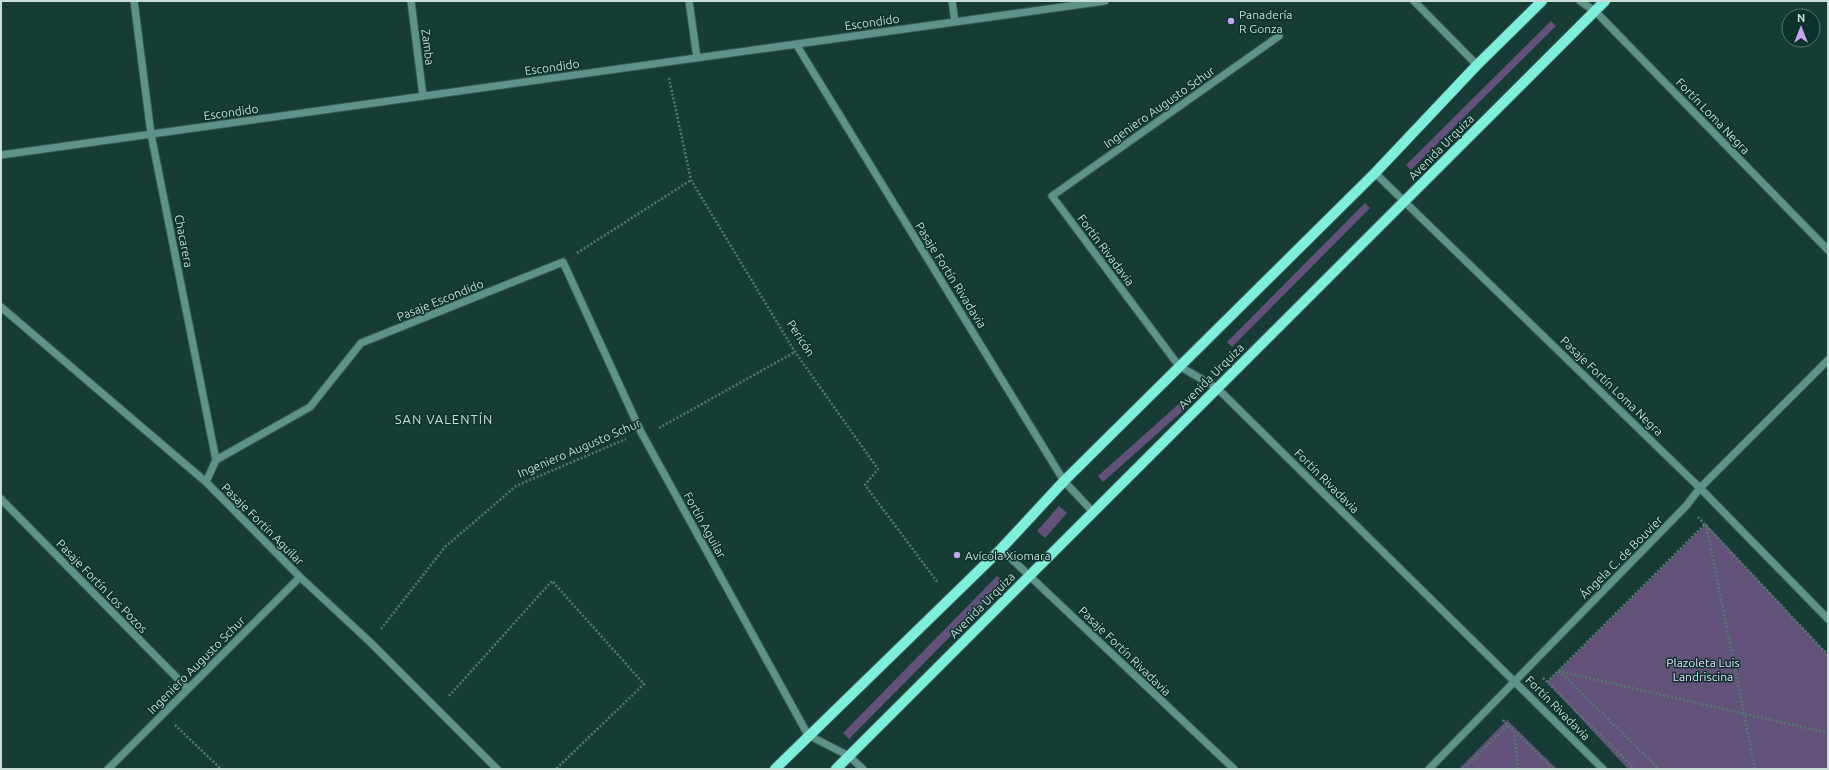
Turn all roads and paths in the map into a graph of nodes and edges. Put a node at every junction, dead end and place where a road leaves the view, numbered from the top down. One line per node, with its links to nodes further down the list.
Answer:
1 (134, 1): 18 (street, Chacarera)
2 (411, 1): 17 (street, Zamba)
3 (689, 1): 14 (street)
4 (952, 1): 11 (street)
5 (1105, 1): 11 (street, Escondido)
6 (1414, 1): 16 (street)
7 (1542, 1): 16 (main road)
8 (1580, 1): 10 (street, Fortín Loma Negra)
9 (1605, 1): 10 (main road, Avenida Urquiza)
10 (1595, 11): 23 (main road, Avenida Urquiza); 24 (street, Fortín Loma Negra)
11 (955, 22): 13 (street, Escondido)
12 (1279, 36): 22 (street, Ingeniero Augusto Schur)
13 (796, 44): 14 (street, Escondido); 33 (street, Pasaje Fortín Rivadavia)
14 (697, 58): 15 (street, Escondido)
15 (666, 62): 17 (street, Escondido); 21 (path, Pericón)
16 (1477, 65): 20 (main road)
17 (423, 96): 18 (street, Escondido)
18 (152, 134): 19 (street, Escondido); 32 (street, Chacarera)
19 (1, 155)
20 (1375, 173): 23 (street, Pasaje Fortín Loma Negra); 29 (main road)
21 (691, 180): 25 (path); 27 (path, Pericón)
22 (1052, 196): 29 (street, Fortín Rivadavia)
23 (1405, 200): 30 (main road, Avenida Urquiza); 35 (street, Pasaje Fortín Loma Negra)
24 (1828, 250)
25 (563, 262): 31 (street, Fortín Aguilar); 32 (street, Pasaje Escondido)
26 (1, 307): 34 (street, Pasaje Fortín Aguilar)
27 (795, 352): 31 (path, Ingeniero Augusto Schur); 43 (path, Pericón)
28 (1828, 360): 35 (street, Ángela C. de Bouvier)
29 (1179, 366): 30 (street, Fortín Rivadavia); 33 (main road)
30 (1217, 388): 38 (main road, Avenida Urquiza); 49 (street, Fortín Rivadavia)
31 (641, 432): 45 (path, Ingeniero Augusto Schur); 59 (street, Fortín Aguilar)
32 (216, 460): 34 (street)
33 (1064, 480): 38 (street, Pasaje Fortín Rivadavia); 40 (main road)
34 (206, 482): 42 (street, Pasaje Fortín Aguilar)
35 (1700, 488): 37 (street, Ángela C. de Bouvier); 44 (street, Pasaje Fortín Loma Negra)
36 (1, 499): 51 (street, Pasaje Fortín Los Pozos)
37 (1686, 506): 39 (path); 47 (street, Ángela C. de Bouvier)
38 (1093, 512): 41 (main road, Avenida Urquiza)
39 (1706, 524): 46 (path); 48 (path); 55 (path)
40 (1001, 549): 41 (street, Pasaje Fortín Rivadavia); 43 (main road)
41 (1030, 575): 60 (main road, Avenida Urquiza); 68 (street, Pasaje Fortín Rivadavia)
42 (300, 576): 45 (street, Pasaje Fortín Aguilar); 51 (street, Ingeniero Augusto Schur)
43 (950, 598): 59 (main road)
44 (1828, 619)
45 (370, 642): 53 (street, Pasaje Fortín Aguilar)
46 (1828, 655)
47 (1529, 665): 49 (street, Ángela C. de Bouvier); 50 (path)
48 (1558, 671): 50 (path); 55 (path); 75 (path)
49 (1514, 681): 52 (street, Ángela C. de Bouvier); 73 (street, Fortín Rivadavia)
50 (1548, 682): 74 (path)
51 (188, 689): 54 (street, Ingeniero Augusto Schur)
52 (1490, 707): 56 (path); 69 (street, Ángela C. de Bouvier)
53 (437, 709): 63 (street, Pasaje Fortín Aguilar); 64 (path)
54 (164, 714): 61 (street, Ingeniero Augusto Schur); 62 (path)
55 (1744, 715): 58 (path); 76 (path)
56 (1508, 725): 57 (path); 70 (path)
57 (1514, 730): 71 (path); 72 (path)
58 (1828, 733)
59 (808, 735): 60 (street); 65 (main road)
60 (849, 756): 66 (main road, Avenida Urquiza); 67 (street)
61 (108, 769)
62 (221, 769)
63 (497, 769)
64 (556, 769)
65 (775, 769)
66 (836, 769)
67 (863, 769)
68 (1234, 769)
69 (1429, 769)
70 (1463, 769)
71 (1518, 769)
72 (1552, 769)
73 (1603, 769)
74 (1635, 769)
75 (1659, 769)
76 (1755, 769)

